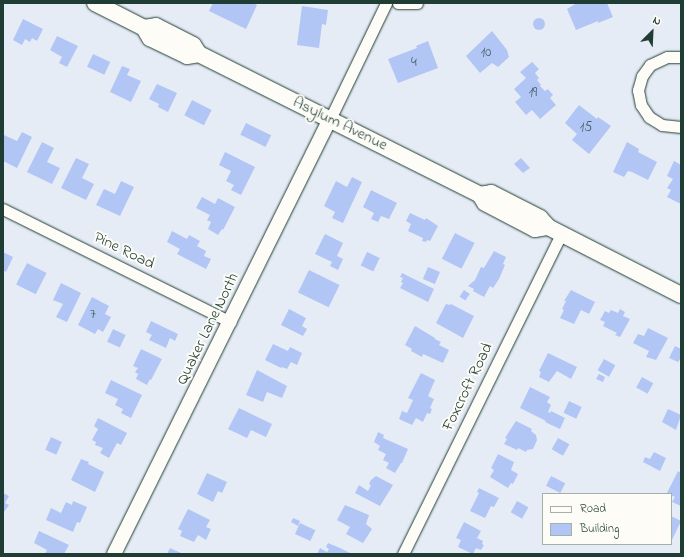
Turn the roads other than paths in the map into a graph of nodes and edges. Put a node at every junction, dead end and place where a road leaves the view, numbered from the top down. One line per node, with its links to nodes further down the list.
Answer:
1 (95, 3): 6 (main road, Asylum Avenue)
2 (386, 3): 6 (street)
3 (398, 3): 4 (street)
4 (417, 3)
5 (681, 57): 7 (street)
6 (330, 120): 9 (main road, Asylum Avenue); 11 (street, Quaker Lane North)
7 (681, 127)
8 (3, 208): 11 (street, Pine Road)
9 (554, 231): 10 (main road, Asylum Avenue); 13 (street, Foxcroft Road)
10 (681, 295)
11 (231, 322): 12 (street, Quaker Lane North)
12 (114, 554)
13 (403, 554)

